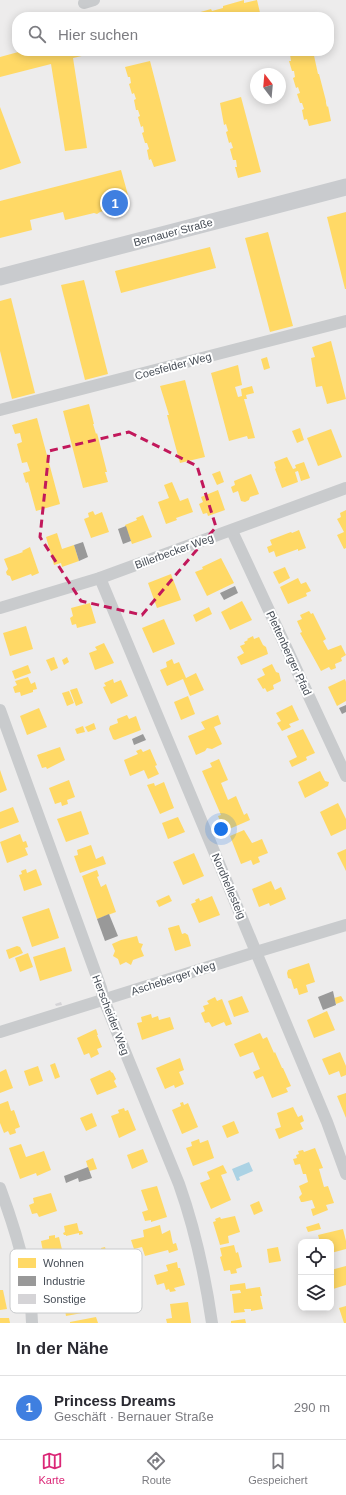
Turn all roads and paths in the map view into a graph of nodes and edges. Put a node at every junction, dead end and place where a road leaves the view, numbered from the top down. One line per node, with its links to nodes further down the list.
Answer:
1 (346, 187): 2 (main road, Bernauer Straße)
2 (0, 277)
3 (346, 321): 4 (street, Coesfelder Weg)
4 (0, 410)
5 (346, 488): 6 (street, Billerbecker Weg)
6 (232, 531): 7 (street, Billerbecker Weg); 10 (street, Plettenberger Pfad)
7 (100, 578): 8 (street, Billerbecker Weg); 12 (street, Nordhellesteig)
8 (0, 608)
9 (0, 710): 13 (street, Herscheider Weg)
10 (346, 776)
11 (346, 925): 12 (street, Ascheberger Weg)
12 (256, 952): 13 (street, Ascheberger Weg); 15 (street, Nordhellesteig)
13 (104, 1000): 14 (street, Ascheberger Weg); 20 (street, Herscheider Weg)
14 (0, 1032)
15 (346, 1174)
16 (0, 1188): 17 (street)
17 (18, 1249)
18 (31, 1313): 19 (street)
19 (32, 1323)
20 (212, 1323)

